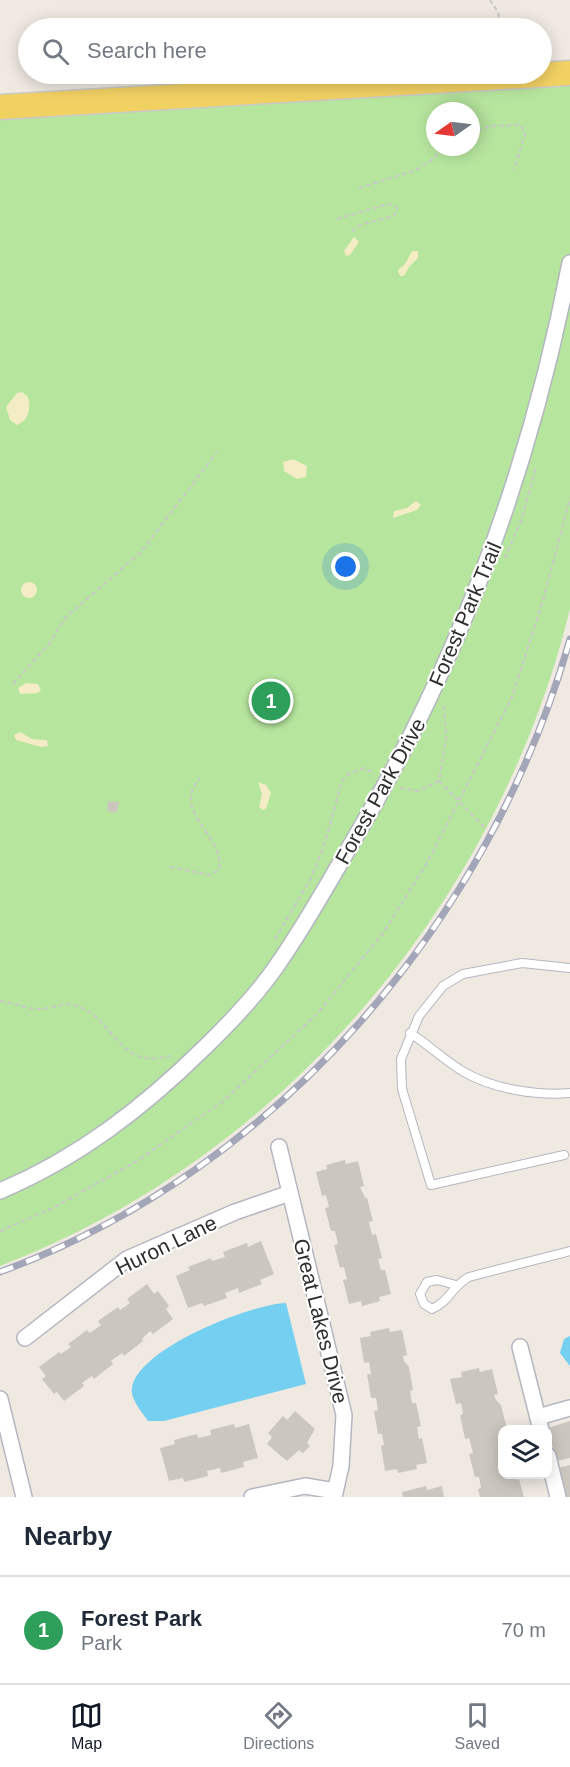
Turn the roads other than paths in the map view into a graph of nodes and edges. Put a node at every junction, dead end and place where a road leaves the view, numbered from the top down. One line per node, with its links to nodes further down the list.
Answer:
1 (570, 73): 2 (main road)
2 (552, 74)
3 (386, 84): 4 (main road)
4 (0, 107)
5 (570, 263): 11 (street, Forest Park Drive)
6 (570, 968): 7 (lane)
7 (410, 1033): 8 (lane); 10 (lane)
8 (570, 1093)
9 (279, 1147): 12 (street, Great Lakes Drive)
10 (564, 1155)
11 (0, 1191)
12 (290, 1193): 15 (street, Huron Lane); 21 (street, Great Lakes Drive)
13 (570, 1251): 14 (lane)
14 (456, 1285): 14 (lane)
15 (25, 1338)
16 (520, 1347): 19 (street)
17 (0, 1399): 22 (street)
18 (570, 1408): 19 (street)
19 (539, 1423)
20 (552, 1472): 24 (street)
21 (335, 1494): 23 (street)
22 (24, 1497)
23 (252, 1497)
24 (558, 1497)

